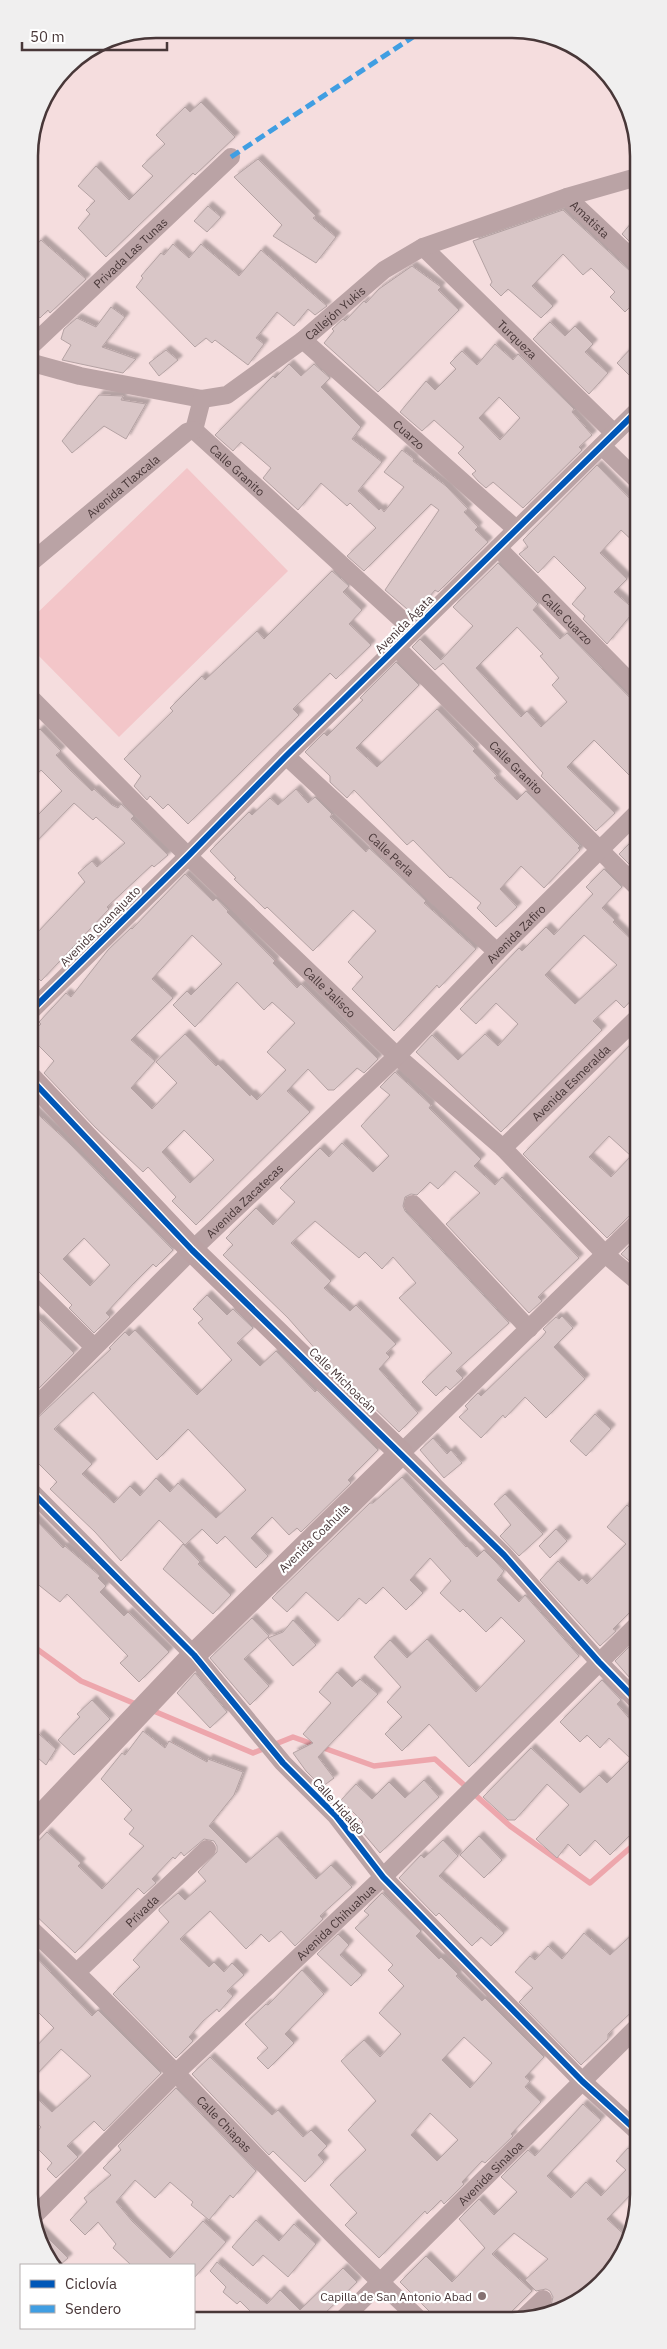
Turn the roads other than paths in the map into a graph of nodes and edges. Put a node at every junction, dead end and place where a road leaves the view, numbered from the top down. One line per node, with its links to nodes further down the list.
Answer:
1 (231, 157): 6 (street, Privada Las Tunas)
2 (630, 179): 3 (street, Callejón Yukis)
3 (566, 197): 4 (street, Callejón Yukis); 5 (street, Amatista)
4 (423, 247): 7 (street, Callejón Yukis); 12 (street, Turqueza)
5 (630, 256)
6 (38, 339)
7 (303, 340): 9 (street, Callejón Yukis); 15 (street, Cuarzo)
8 (38, 364): 9 (street, Callejón Yukis)
9 (202, 399): 11 (street)
10 (630, 417): 12 (street, Avenida Ágata)
11 (194, 430): 17 (street, Avenida Tlaxcala); 18 (street, Calle Granito)
12 (613, 432): 13 (street, Avenida Ágata)
13 (602, 446): 14 (street); 15 (street, Avenida Ágata)
14 (630, 473)
15 (516, 529): 16 (street, Avenida Ágata)
16 (498, 548): 18 (street, Avenida Ágata); 20 (street, Calle Cuarzo)
17 (38, 556)
18 (413, 630): 19 (street, Avenida Ágata)
19 (396, 647): 22 (street, Avenida Ágata); 24 (street, Calle Granito)
20 (630, 682)
21 (38, 705): 25 (street, Calle Jalisco)
22 (286, 756): 25 (street, Avenida Ágata); 27 (street, Calle Perla)
23 (630, 821): 24 (street, Avenida Zafiro)
24 (602, 850): 26 (street, Calle Granito); 27 (street, Avenida Zafiro)
25 (188, 856): 28 (street, Avenida Guanajuato); 30 (street, Calle Jalisco)
26 (630, 879)
27 (497, 952): 30 (street, Avenida Zafiro)
28 (38, 1004)
29 (630, 1026): 32 (street, Avenida Esmeralda)
30 (397, 1056): 32 (street, Calle Jalisco); 35 (street, Avenida Zacatecas)
31 (38, 1087): 35 (street, Calle Michoacán)
32 (503, 1148): 36 (street, Calle Jalisco)
33 (413, 1204): 39 (street)
34 (629, 1230): 36 (street, Avenida Coahuila)
35 (192, 1250): 40 (street, Avenida Zacatecas); 42 (street, Calle Michoacán)
36 (605, 1254): 37 (street, Calle Jalisco); 39 (street, Avenida Coahuila)
37 (629, 1275)
38 (38, 1291): 40 (street)
39 (529, 1329): 42 (street, Avenida Coahuila)
40 (94, 1347): 41 (street, Avenida Zacatecas)
41 (38, 1404)
42 (401, 1453): 45 (street, Avenida Coahuila); 46 (street, Calle Michoacán)
43 (38, 1498): 45 (street, Calle Hidalgo)
44 (629, 1632): 46 (street, Avenida Chihuahua)
45 (194, 1655): 48 (street, Avenida Coahuila); 50 (street, Calle Hidalgo)
46 (599, 1662): 47 (street, Calle Michoacán); 50 (street, Avenida Chihuahua)
47 (629, 1693)
48 (38, 1819)
49 (207, 1850): 52 (street, Privada)
50 (384, 1876): 54 (street, Avenida Chihuahua); 55 (street, Calle Hidalgo)
51 (38, 1935): 52 (street, Calle Chiapas)
52 (77, 1972): 54 (street, Calle Chiapas)
53 (629, 2035): 55 (street, Avenida Sinaloa)
54 (177, 2072): 57 (street, Avenida Chihuahua); 58 (street, Calle Chiapas)
55 (582, 2081): 56 (street, Calle Hidalgo); 58 (street, Avenida Sinaloa)
56 (629, 2124)
57 (39, 2211)
58 (380, 2282): 61 (street, Avenida Sinaloa); 62 (street, Calle Chiapas)
59 (543, 2299): 60 (street)
60 (532, 2309)
61 (350, 2312)
62 (412, 2312)

